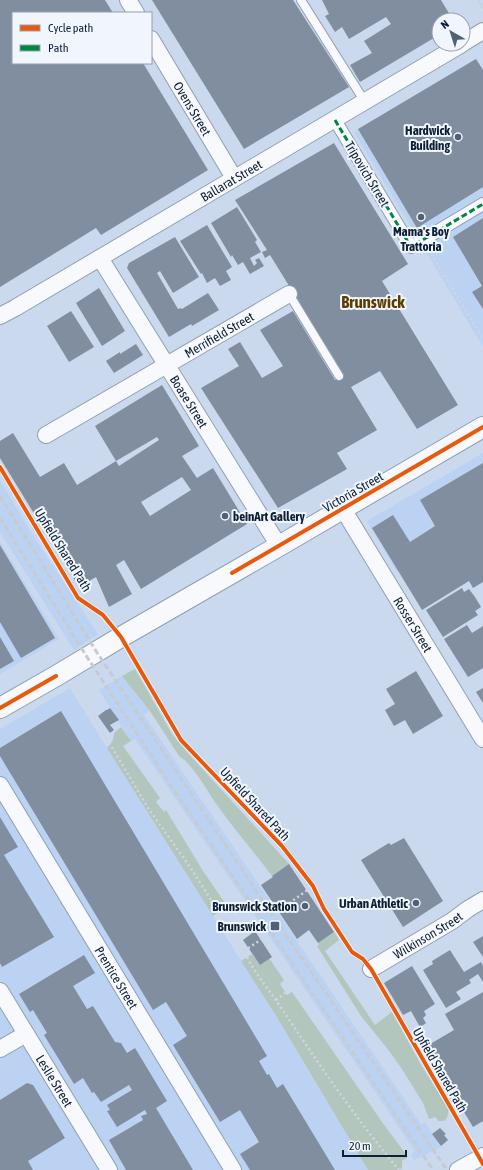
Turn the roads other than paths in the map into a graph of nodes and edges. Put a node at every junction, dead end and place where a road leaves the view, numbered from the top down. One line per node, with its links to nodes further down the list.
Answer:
1 (128, 0): 3 (street)
2 (301, 0): 8 (lane)
3 (135, 12)
4 (483, 31): 5 (street, Ballarat Street)
5 (471, 38)
6 (152, 41): 10 (street, Ovens Street)
7 (449, 52): 8 (street, Ballarat Street)
8 (365, 102): 9 (street, Ballarat Street)
9 (335, 120): 10 (street, Ballarat Street); 11 (street, Tripovich Street)
10 (234, 178): 12 (street, Ballarat Street)
11 (483, 204)
12 (100, 258): 14 (street, Ballarat Street); 15 (street, Boase Street)
13 (289, 294): 15 (street, Merrifield Street); 16 (lane)
14 (0, 316)
15 (166, 364): 18 (street, Merrifield Street); 20 (street, Boase Street)
16 (339, 376)
17 (483, 427): 19 (street, Victoria Street)
18 (46, 435)
19 (343, 509): 20 (street, Victoria Street); 22 (street, Rosser Street)
20 (279, 546): 21 (street, Victoria Street)
21 (0, 708)
22 (483, 739)
23 (0, 785): 31 (street, Prentice Street)
24 (483, 900): 25 (street, Wilkinson Street)
25 (371, 969)
26 (0, 991): 27 (street, Leslie Street)
27 (26, 1034): 28 (street); 30 (street, Leslie Street)
28 (0, 1050)
29 (483, 1156): 32 (street)
30 (109, 1170)
31 (233, 1170)
32 (458, 1170)

